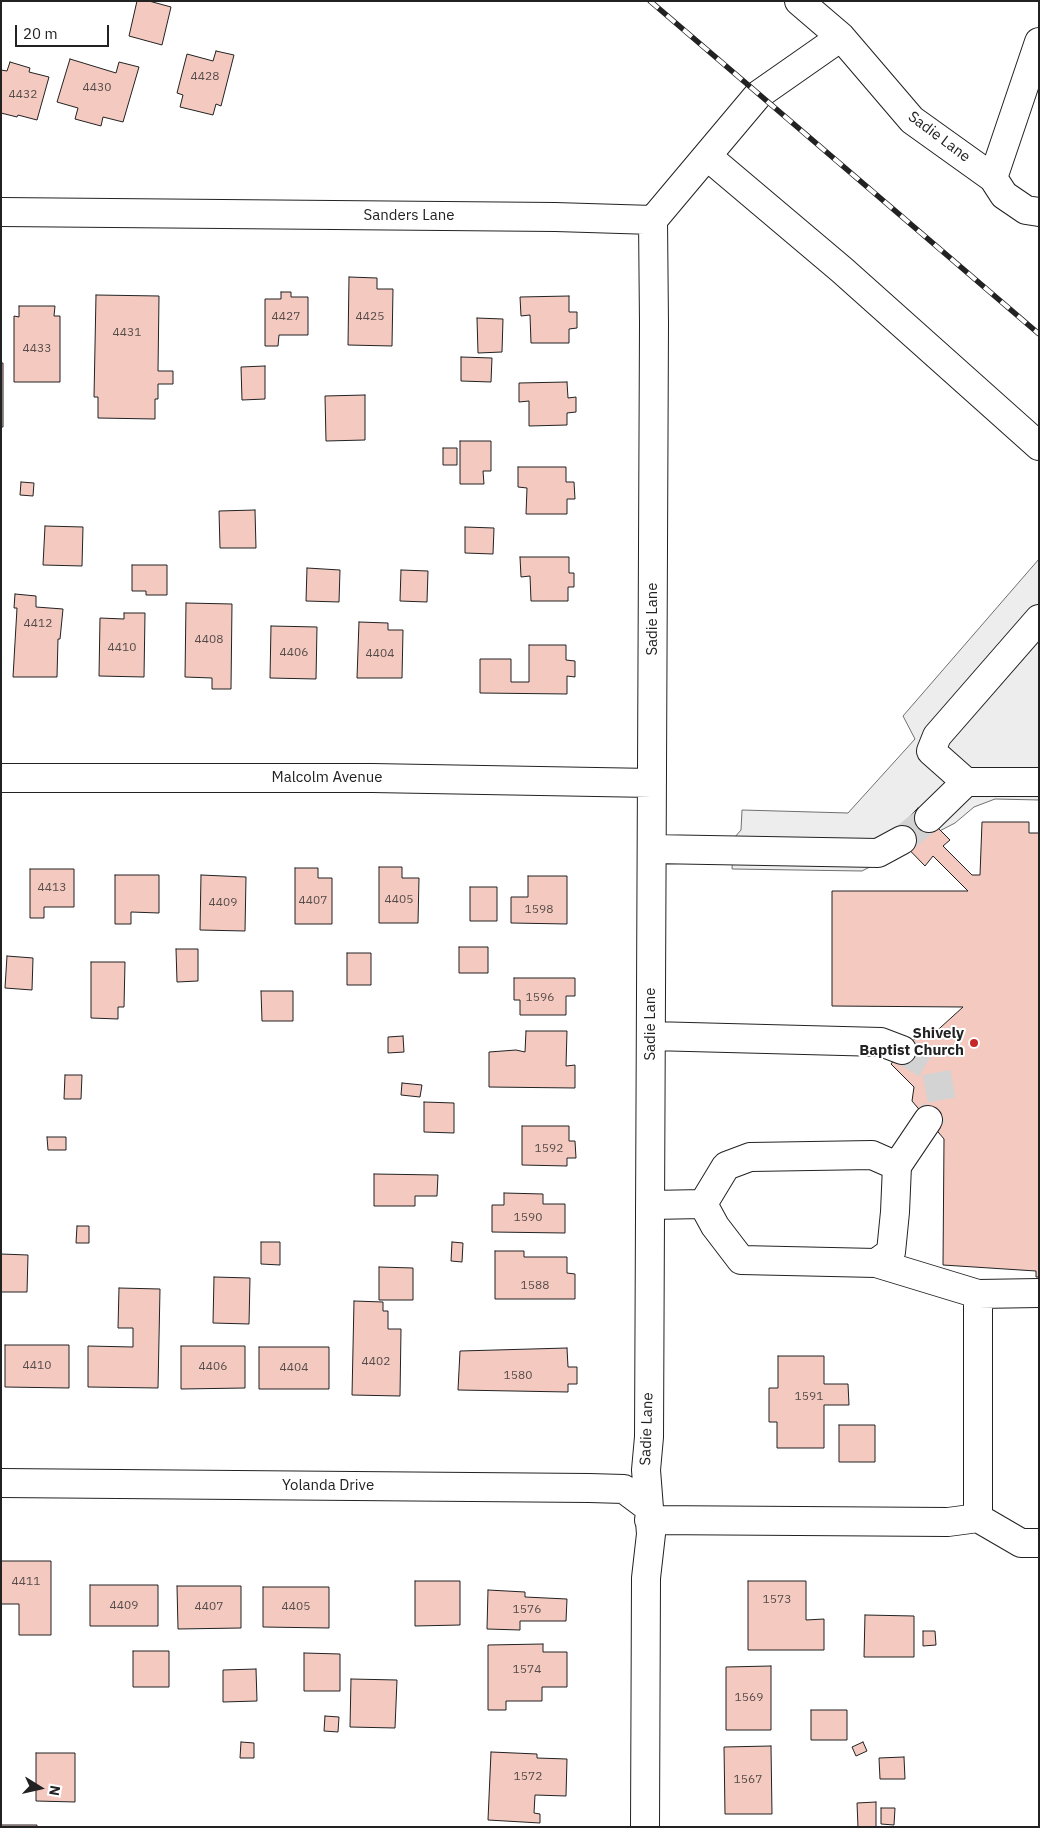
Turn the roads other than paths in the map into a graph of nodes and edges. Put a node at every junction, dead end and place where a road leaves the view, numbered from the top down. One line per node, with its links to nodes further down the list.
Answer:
1 (799, 1): 2 (street, Sadie Lane)
2 (841, 37): 4 (street); 5 (street, Sadie Lane)
3 (1039, 42): 5 (street)
4 (707, 156): 8 (street); 9 (street)
5 (994, 178): 7 (street)
6 (1, 212): 8 (street, Sanders Lane)
7 (1039, 212)
8 (653, 220): 12 (street, Sadie Lane)
9 (1039, 446)
10 (1039, 619): 13 (street)
11 (1, 778): 12 (street, Malcolm Avenue)
12 (652, 782): 17 (street, Sadie Lane)
13 (966, 782): 14 (street); 15 (street)
14 (1039, 782)
15 (929, 818)
16 (902, 840): 17 (street)
17 (652, 849): 18 (street, Sadie Lane)
18 (650, 1036): 19 (street); 23 (street, Sadie Lane)
19 (902, 1050)
20 (928, 1120): 21 (street)
21 (897, 1166): 22 (street); 24 (street)
22 (703, 1204): 23 (street); 24 (street)
23 (650, 1205): 28 (street, Sadie Lane)
24 (876, 1263): 26 (street)
25 (1039, 1293): 26 (street)
26 (978, 1294): 29 (street)
27 (1, 1483): 28 (street, Yolanda Drive)
28 (649, 1514): 29 (street); 31 (street, Sadie Lane)
29 (978, 1518): 30 (street)
30 (1039, 1543)
31 (645, 1827)

